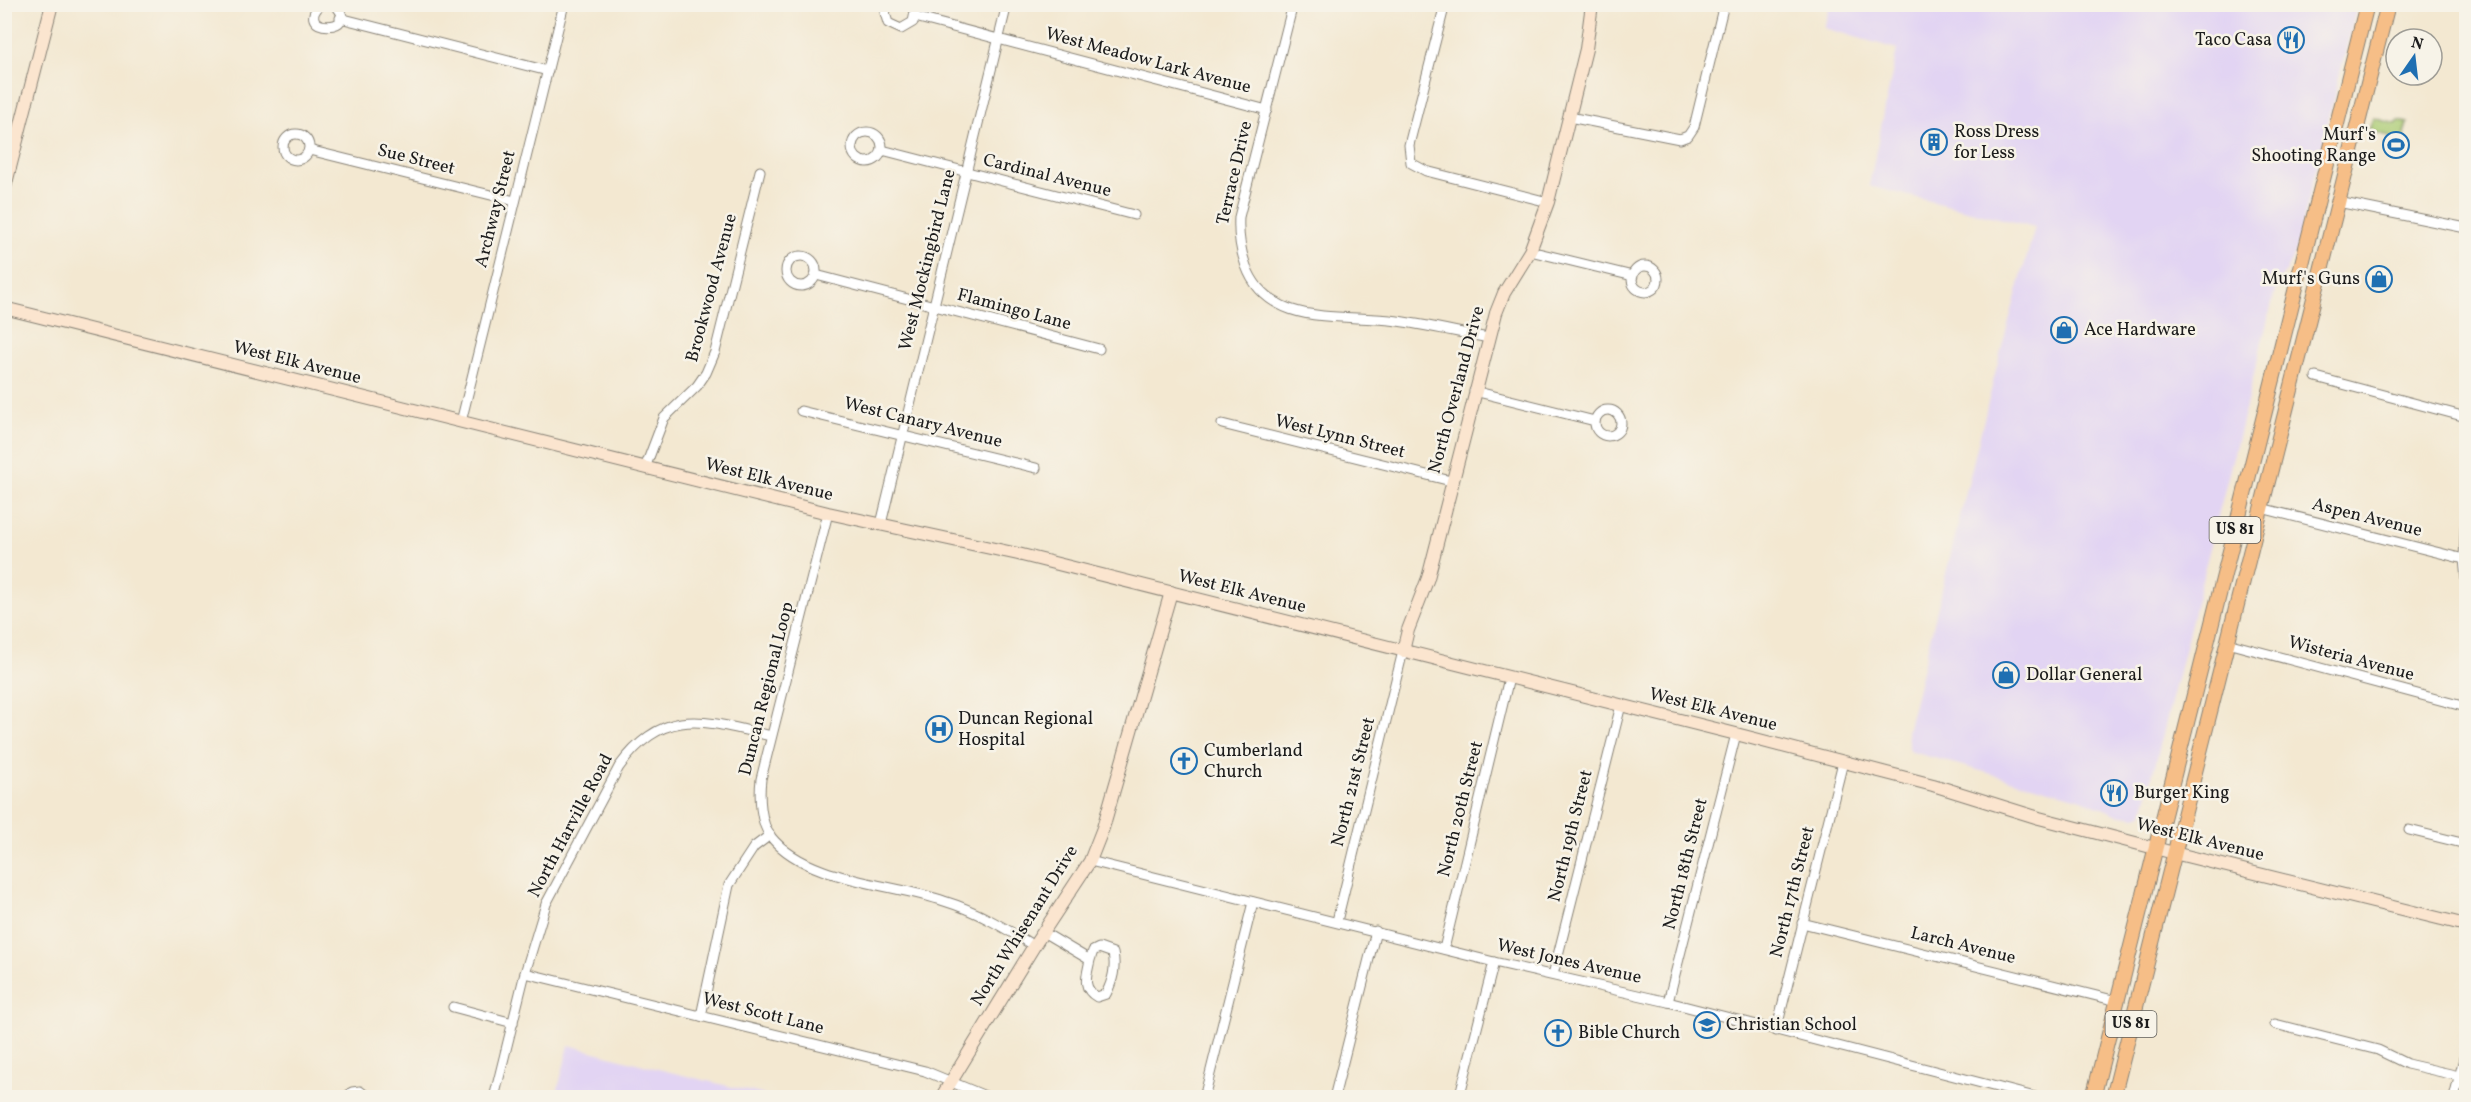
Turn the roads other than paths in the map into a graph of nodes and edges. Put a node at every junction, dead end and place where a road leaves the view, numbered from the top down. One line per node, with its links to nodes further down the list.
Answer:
1 (52, 4): 24 (main road)
2 (321, 4): 15 (street)
3 (334, 4): 15 (street)
4 (564, 4): 17 (street, Archway Street)
5 (888, 4): 14 (street)
6 (912, 4): 14 (street)
7 (1007, 4): 16 (street, West Mockingbird Lane)
8 (1293, 4): 18 (street, Terrace Drive)
9 (1445, 4): 26 (street)
10 (1592, 4): 19 (main road, North Overland Drive)
11 (1725, 4): 19 (street)
12 (2367, 4): 37 (main road, US 81)
13 (2388, 4): 27 (main road, US 81)
14 (915, 17): 16 (street, West Meadow Lark Avenue)
15 (340, 18): 17 (street)
16 (999, 38): 18 (street, West Meadow Lark Avenue); 23 (street, West Mockingbird Lane)
17 (548, 71): 25 (street, Archway Street)
18 (1267, 110): 35 (street, Terrace Drive)
19 (1569, 117): 26 (main road, North Overland Drive)
20 (309, 150): 25 (street, Sue Street)
21 (882, 150): 23 (street, Cardinal Avenue)
22 (760, 171): 47 (street, Brookwood Avenue)
23 (966, 173): 28 (street, Cardinal Avenue); 33 (street, West Mockingbird Lane)
24 (4, 191)
25 (514, 201): 44 (street, Archway Street)
26 (1548, 202): 30 (main road, North Overland Drive)
27 (2338, 202): 29 (street); 38 (main road, US 81)
28 (1134, 215)
29 (2466, 228)
30 (1530, 251): 32 (street); 35 (main road, North Overland Drive)
31 (816, 275): 33 (street, Flamingo Lane)
32 (1633, 276)
33 (934, 306): 36 (street, Flamingo Lane); 46 (street, West Mockingbird Lane)
34 (4, 308): 44 (main road, West Elk Avenue)
35 (1489, 338): 40 (main road, North Overland Drive)
36 (1099, 349)
37 (2279, 355): 38 (main road); 57 (main road, US 81)
38 (2299, 360): 50 (main road, US 81)
39 (2316, 377): 42 (street)
40 (1474, 391): 43 (street); 49 (main road, North Overland Drive)
41 (801, 411): 46 (street, West Canary Avenue)
42 (2466, 417)
43 (1595, 421)
44 (461, 422): 47 (main road, West Elk Avenue)
45 (1222, 424): 49 (street, West Lynn Street)
46 (903, 435): 48 (street, West Canary Avenue); 53 (street, West Mockingbird Lane)
47 (645, 468): 52 (main road, West Elk Avenue)
48 (1036, 468)
49 (1451, 482): 60 (main road, North Overland Drive)
50 (2261, 508): 54 (street, Aspen Avenue); 58 (main road, US 81)
51 (2466, 512): 54 (street)
52 (828, 513): 53 (main road, West Elk Avenue); 65 (street, Duncan Regional Loop)
53 (881, 524): 56 (main road, West Elk Avenue)
54 (2464, 559): 55 (street)
55 (2466, 580)
56 (1171, 592): 60 (main road, West Elk Avenue); 72 (main road, North Whisenant Drive)
57 (2213, 621): 58 (main road); 70 (main road, US 81)
58 (2232, 626): 59 (main road, US 81)
59 (2227, 643): 63 (street, Wisteria Avenue); 71 (main road, US 81)
60 (1403, 651): 61 (main road, West Elk Avenue); 74 (street, North 21st Street)
61 (1509, 678): 62 (main road, West Elk Avenue); 80 (street, North 20th Street)
62 (1621, 705): 64 (main road, West Elk Avenue); 84 (street, North 19th Street)
63 (2466, 707)
64 (1736, 734): 66 (main road, West Elk Avenue); 86 (street, North 18th Street)
65 (771, 736): 68 (street, Duncan Regional Loop); 83 (street, North Harville Road)
66 (1843, 762): 70 (main road, West Elk Avenue); 75 (street, North 17th Street)
67 (2409, 830): 69 (street)
68 (770, 835): 79 (street); 88 (street)
69 (2466, 844)
70 (2156, 847): 71 (main road, West Elk Avenue); 85 (main road, US 81)
71 (2174, 853): 76 (main road, West Elk Avenue); 96 (main road, US 81)
72 (1090, 861): 73 (street, West Jones Avenue); 78 (main road, North Whisenant Drive)
73 (1252, 902): 74 (street, West Jones Avenue); 102 (street)
74 (1337, 921): 77 (street, West Jones Avenue)
75 (1802, 923): 85 (street, Larch Avenue); 91 (street, North 17th Street)
76 (2466, 925)
77 (1376, 931): 80 (street, West Jones Avenue); 103 (street)
78 (1043, 932): 79 (main road, North Whisenant Drive); 81 (street)
79 (1034, 946): 95 (main road, North Whisenant Drive)
80 (1444, 949): 82 (street, West Jones Avenue)
81 (1090, 960): 81 (street)
82 (1494, 962): 84 (street, West Jones Avenue); 104 (street)
83 (525, 973): 88 (street, West Scott Lane); 89 (street, North Harville Road)
84 (1553, 975): 86 (street, West Jones Avenue)
85 (2117, 1001): 94 (main road, US 81)
86 (1668, 1002): 91 (street, West Jones Avenue)
87 (453, 1007): 89 (street)
88 (701, 1016): 95 (street, West Scott Lane)
89 (513, 1023): 99 (street, North Harville Road)
90 (2276, 1024): 93 (street)
91 (1776, 1030): 105 (street, West Jones Avenue)
92 (2466, 1050): 93 (street)
93 (2459, 1076): 107 (street)
94 (2097, 1080): 96 (main road); 106 (main road, US 81)
95 (952, 1081): 100 (main road, North Whisenant Drive); 101 (street, West Scott Lane)
96 (2115, 1091)
97 (346, 1098): 98 (street)
98 (369, 1098)
99 (494, 1098)
100 (941, 1098)
101 (990, 1098)
102 (1204, 1098)
103 (1334, 1098)
104 (1459, 1098)
105 (2039, 1098)
106 (2093, 1098)
107 (2454, 1098)

